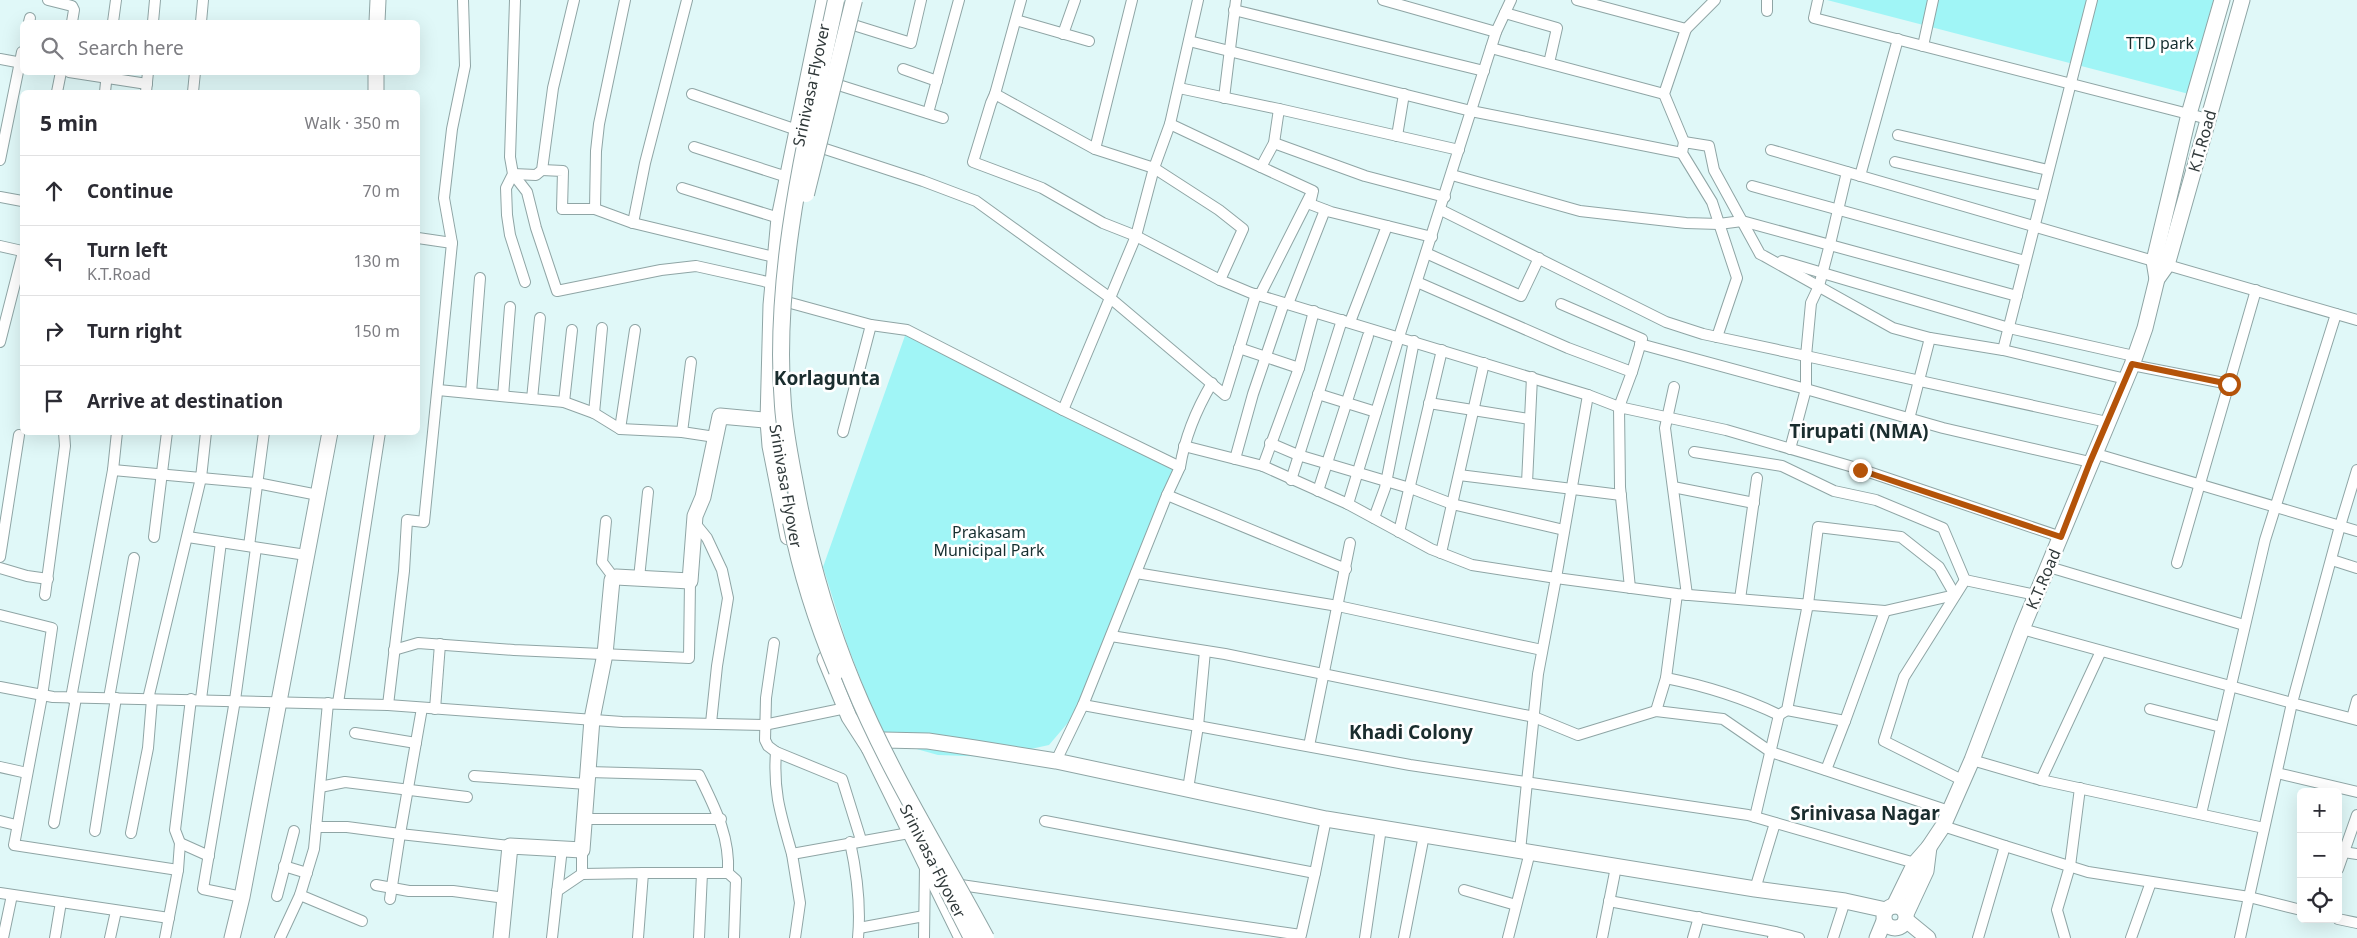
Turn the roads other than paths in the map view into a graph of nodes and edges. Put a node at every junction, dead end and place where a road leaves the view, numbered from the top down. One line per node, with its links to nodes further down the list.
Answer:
1 (48, 0): 33 (street)
2 (116, 0): 34 (street)
3 (155, 0): 35 (street)
4 (203, 0): 36 (street)
5 (378, 0): 37 (street)
6 (463, 0): 121 (street)
7 (515, 0): 97 (street)
8 (574, 0): 94 (street)
9 (625, 0): 108 (street)
10 (687, 0): 114 (street)
11 (824, 0): 80 (street)
12 (828, 0): 444 (main road, Srinivasa Flyover, bridge)
13 (838, 0): 32 (street); 154 (main road, Srinivasa Flyover, bridge)
14 (854, 0): 154 (main road, Srinivasa Flyover, bridge)
15 (921, 0): 32 (street)
16 (959, 0): 60 (street)
17 (1021, 0): 38 (street)
18 (1075, 0): 41 (street)
19 (1132, 0): 87 (street)
20 (1198, 0): 44 (street)
21 (1383, 0): 40 (street)
22 (1511, 0): 31 (street)
23 (1577, 0): 39 (street)
24 (1715, 0): 39 (street)
25 (1818, 0): 42 (street)
26 (1933, 0): 45 (street)
27 (2092, 0): 61 (street)
28 (2222, 0): 76 (street, K.T.Road)
29 (2242, 0): 78 (street, K.T.Road)
30 (1235, 5): 47 (street); 53 (street)
31 (1505, 13): 40 (street); 50 (street)
32 (836, 19): 59 (street)
33 (72, 20)
34 (113, 20)
35 (153, 20)
36 (200, 20)
37 (377, 20)
38 (1016, 20): 41 (street); 69 (street)
39 (1686, 29): 71 (street)
40 (1496, 32): 46 (street)
41 (1064, 34): 43 (street)
42 (1898, 39): 45 (street); 99 (street)
43 (1089, 41)
44 (1189, 41): 47 (street); 63 (street)
45 (1923, 46): 61 (street)
46 (1491, 48): 50 (street); 53 (street)
47 (1229, 52): 70 (street); 72 (street)
48 (0, 58): 49 (street)
49 (20, 63)
50 (1549, 63): 71 (street)
51 (20, 68): 90 (street)
52 (903, 68): 60 (street)
53 (1484, 71): 74 (street)
54 (60, 75): 64 (street)
55 (107, 75): 62 (street); 65 (street)
56 (148, 75): 62 (street)
57 (195, 75): 66 (street)
58 (376, 75): 67 (street)
59 (823, 80): 75 (street); 83 (street)
60 (937, 81): 75 (street)
61 (2069, 83): 76 (street); 95 (street)
62 (146, 88)
63 (1179, 88): 72 (street); 79 (street)
64 (57, 90)
65 (105, 90)
66 (193, 90)
67 (376, 90)
68 (692, 94): 80 (street)
69 (995, 94): 87 (street); 118 (street)
70 (1404, 94): 74 (street); 82 (street)
71 (1664, 94): 86 (street)
72 (1224, 98): 73 (street)
73 (1279, 109): 82 (street); 84 (street)
74 (1472, 111): 86 (street); 88 (street)
75 (928, 113): 77 (street)
76 (2189, 114): 78 (street); 131 (street, K.T.Road)
77 (943, 118)
78 (2208, 119): 131 (street, K.T.Road)
79 (1170, 124): 92 (street); 93 (street)
80 (797, 130): 100 (street)
81 (1898, 135): 95 (street)
82 (1397, 136): 88 (street)
83 (810, 144): 142 (street); 143 (street)
84 (1274, 144): 93 (street); 106 (street)
85 (694, 147): 100 (street)
86 (1683, 147): 113 (street); 115 (street)
87 (1095, 149): 92 (street)
88 (1459, 150): 98 (street)
89 (1771, 150): 96 (street)
90 (0, 160)
91 (1895, 162): 104 (street)
92 (1154, 168): 118 (street); 134 (street)
93 (1261, 168): 103 (street)
94 (542, 170): 97 (street); 108 (street)
95 (2048, 170): 104 (street)
96 (1847, 172): 99 (street); 111 (street)
97 (513, 174): 135 (street); 136 (street)
98 (1452, 174): 106 (street); 115 (street)
99 (1860, 176): 117 (street)
100 (787, 177): 112 (street)
101 (1752, 186): 111 (street)
102 (682, 188): 112 (street)
103 (1312, 190): 109 (street); 140 (street)
104 (2042, 196): 117 (street)
105 (0, 197): 107 (street)
106 (1445, 197): 110 (street)
107 (20, 201)
108 (595, 209): 114 (street)
109 (1326, 210): 116 (street); 145 (street)
110 (1440, 210): 119 (street); 128 (street)
111 (1838, 210): 122 (street); 129 (street)
112 (779, 218): 127 (street)
113 (1742, 221): 115 (street); 122 (street); 126 (street)
114 (633, 223): 127 (street)
115 (1719, 224): 161 (street)
116 (1387, 226): 119 (street); 152 (street)
117 (2034, 226): 129 (street); 131 (street)
118 (1136, 236): 134 (street); 142 (street)
119 (1432, 237): 125 (street)
120 (420, 238): 121 (street)
121 (452, 244): 182 (street)
122 (1830, 244): 132 (street); 141 (street)
123 (0, 246): 124 (street)
124 (20, 251)
125 (1426, 253): 128 (street); 137 (street)
126 (1764, 256): 132 (street); 138 (street)
127 (774, 257): 136 (street)
128 (1539, 258): 161 (street)
129 (2025, 261): 141 (street)
130 (20, 262): 144 (street)
131 (2160, 263): 139 (street); 173 (street, K.T.Road)
132 (1822, 273): 138 (street); 156 (street)
133 (480, 278): 183 (street)
134 (1220, 280): 140 (street)
135 (525, 282)
136 (772, 282): 199 (street)
137 (1417, 282): 160 (street); 175 (street)
138 (1819, 286): 162 (street); 169 (street)
139 (2256, 290): 149 (street); 179 (street)
140 (1258, 295): 145 (street); 166 (street)
141 (2017, 296): 156 (street)
142 (1109, 297): 178 (street); 192 (street)
143 (787, 302): 153 (street); 200 (street)
144 (5, 303): 164 (street)
145 (1286, 303): 148 (street); 170 (street)
146 (1561, 304): 165 (street)
147 (510, 307): 186 (street)
148 (1314, 311): 152 (street); 174 (street)
149 (2336, 314): 151 (street); 247 (street)
150 (540, 318): 187 (street)
151 (2357, 320)
152 (1346, 321): 160 (street); 184 (street)
153 (872, 325): 192 (street); 204 (street)
154 (783, 327): 445 (main road, Srinivasa Flyover, bridge)
155 (602, 328): 195 (street)
156 (2009, 328): 168 (street); 173 (street)
157 (572, 330): 188 (street)
158 (635, 330): 202 (street)
159 (1368, 336): 190 (street)
160 (1399, 337): 163 (street); 194 (street)
161 (1717, 337): 169 (street)
162 (1930, 338): 168 (street); 177 (street)
163 (1414, 341): 167 (street); 232 (street)
164 (0, 342)
165 (1640, 344): 175 (street); 181 (street)
166 (1239, 348): 170 (street); 178 (street)
167 (1442, 350): 172 (street); 189 (street)
168 (2003, 350): 173 (street)
169 (1806, 356): 177 (street); 181 (street)
170 (1265, 357): 174 (street); 220 (street)
171 (691, 362): 203 (street)
172 (1484, 363): 176 (street); 193 (street)
173 (2131, 366): 179 (street); 201 (street, K.T.Road)
174 (1299, 368): 214 (street)
175 (1632, 372): 191 (street)
176 (1532, 378): 185 (street); 197 (street)
177 (1919, 382): 198 (street); 201 (street)
178 (1212, 383): 215 (street)
179 (2229, 384): 235 (street)
180 (1674, 387): 196 (street)
181 (1806, 389): 198 (street); 216 (street)
182 (438, 390): 183 (street); 293 (street)
183 (470, 393): 186 (street)
184 (1318, 394): 190 (street); 218 (street)
185 (1588, 395): 191 (street); 238 (street)
186 (503, 396): 187 (street)
187 (532, 399): 188 (street)
188 (564, 402): 195 (street)
189 (1429, 402): 193 (street); 236 (street)
190 (1346, 403): 194 (street); 221 (street)
191 (1619, 407): 196 (street); 243 (street)
192 (1063, 410): 223 (street)
193 (1473, 410): 197 (street); 228 (street)
194 (1376, 412): 226 (street)
195 (594, 413): 202 (street)
196 (1667, 417): 216 (street); 237 (street)
197 (1529, 419): 234 (street)
198 (1909, 419): 219 (street)
199 (768, 421): 200 (street); 213 (street); 315 (street)
200 (790, 421): 329 (street)
201 (2107, 422): 219 (street, K.T.Road)
202 (620, 429): 203 (street)
203 (682, 432): 213 (street)
204 (843, 432)
205 (19, 435): 263 (street)
206 (64, 435): 275 (street)
207 (117, 435): 224 (street)
208 (166, 435): 227 (street)
209 (206, 435): 229 (street)
210 (264, 435): 233 (street)
211 (329, 435): 241 (street)
212 (379, 435): 310 (street)
213 (715, 438): 250 (street)
214 (1270, 443): 218 (street); 222 (street)
215 (1184, 446): 220 (street); 223 (street)
216 (1790, 449): 256 (street)
217 (1694, 452): 276 (street)
218 (1298, 455): 221 (street); 231 (street)
219 (2092, 457): 235 (street); 256 (street, K.T.Road)
220 (1235, 459): 222 (street)
221 (1327, 464): 226 (street); 239 (street)
222 (1263, 466): 231 (street)
223 (1180, 467): 242 (street)
224 (113, 470): 227 (street); 303 (street)
225 (2357, 470): 251 (street)
226 (1357, 473): 232 (street); 245 (street)
227 (161, 474): 229 (street); 255 (street)
228 (1458, 474): 234 (street); 246 (street)
229 (201, 478): 233 (street); 257 (street)
230 (1757, 478): 244 (street)
231 (1291, 480): 239 (street)
232 (1386, 481): 236 (street); 248 (street)
233 (257, 483): 241 (street); 260 (street)
234 (1527, 483): 238 (street)
235 (2200, 484): 247 (street); 266 (street)
236 (1409, 487): 246 (street); 254 (street)
237 (1673, 487): 244 (street); 280 (street)
238 (1571, 488): 243 (street); 252 (street)
239 (1318, 491): 245 (street)
240 (648, 492): 273 (street)
241 (318, 495): 262 (street)
242 (1167, 495): 270 (street); 271 (street)
243 (1621, 495): 278 (street)
244 (1754, 503): 283 (street)
245 (1348, 504): 248 (street)
246 (1452, 504): 252 (street); 261 (street)
247 (2276, 507): 251 (street); 288 (street)
248 (1374, 518): 254 (street)
249 (606, 521): 272 (street)
250 (694, 522): 277 (street); 324 (street)
251 (2340, 526): 253 (street); 265 (street)
252 (1564, 530): 274 (street)
253 (2357, 531)
254 (1399, 532): 261 (street)
255 (154, 537)
256 (2061, 537): 267 (street, K.T.Road)
257 (188, 538): 258 (street); 305 (street)
258 (221, 542): 260 (street); 306 (street)
259 (1350, 543): 270 (street)
260 (252, 547): 262 (street); 307 (street)
261 (1441, 553): 274 (street)
262 (306, 555): 309 (street)
263 (0, 557)
264 (134, 558): 304 (street)
265 (2332, 560): 269 (street); 311 (street)
266 (2177, 562)
267 (2049, 567): 282 (street, K.T.Road); 288 (street)
268 (0, 568): 275 (street)
269 (2357, 568)
270 (1346, 570): 285 (street)
271 (1136, 573): 285 (street); 290 (street)
272 (614, 578): 273 (street); 297 (street)
273 (639, 578): 277 (street)
274 (1556, 578): 278 (street); 294 (street)
275 (48, 579): 279 (street)
276 (1965, 580): 281 (street); 282 (street)
277 (690, 581): 297 (street)
278 (1630, 588): 280 (street)
279 (45, 595)
280 (1682, 595): 283 (street); 299 (street)
281 (1955, 595): 284 (street); 286 (street); 343 (street)
282 (2036, 595): 289 (street, K.T.Road)
283 (1740, 599): 284 (street)
284 (1808, 604): 286 (street); 319 (street)
285 (1338, 606): 294 (street); 298 (street)
286 (1886, 611): 323 (street)
287 (0, 615): 302 (street)
288 (2244, 624): 300 (street)
289 (2022, 629): 296 (street); 335 (street, K.T.Road)
290 (1111, 636): 295 (street); 313 (street)
291 (774, 643): 325 (street)
292 (440, 644): 293 (street); 297 (street); 316 (street)
293 (394, 650): 312 (street)
294 (1542, 650): 320 (street)
295 (1205, 651): 298 (street); 326 (street)
296 (2100, 651): 300 (street); 344 (street)
297 (605, 654): 321 (street)
298 (1324, 674): 320 (street); 331 (street)
299 (1666, 678): 318 (street); 319 (street)
300 (2231, 686): 311 (street); 327 (street)
301 (0, 687): 302 (street)
302 (42, 696): 303 (street); 339 (street)
303 (74, 698): 304 (street); 361 (street)
304 (112, 698): 305 (street); 368 (street)
305 (150, 699): 306 (street); 370 (street)
306 (196, 699): 307 (street); 376 (street)
307 (235, 700): 309 (street); 386 (street)
308 (2357, 700): 322 (street)
309 (278, 702): 310 (street); 411 (street)
310 (333, 703): 312 (street); 346 (street)
311 (2292, 703): 322 (street); 340 (street)
312 (388, 705): 314 (street)
313 (1083, 705): 326 (street); 336 (street)
314 (422, 708): 316 (street); 330 (street)
315 (846, 708): 325 (street); 332 (street)
316 (435, 709): 321 (street)
317 (2150, 709): 327 (street)
318 (1656, 711): 320 (street); 334 (street)
319 (1783, 712): 323 (street); 334 (street)
320 (1534, 717): 345 (street)
321 (592, 719): 324 (street); 342 (street)
322 (2354, 719)
323 (1845, 721): 338 (street)
324 (711, 724): 325 (street)
325 (764, 725): 333 (street)
326 (1198, 726): 331 (street); 348 (street)
327 (2221, 727): 353 (street)
328 (355, 733): 330 (street)
329 (884, 740): 332 (street); 336 (street); 402 (street)
330 (416, 743): 349 (street)
331 (1309, 746): 345 (street)
332 (869, 748): 371 (street)
333 (776, 752): 374 (street); 384 (street)
334 (1771, 752): 338 (street); 355 (street)
335 (1972, 760): 343 (street, K.T.Road); 344 (street)
336 (1056, 761): 348 (street)
337 (0, 767): 339 (street)
338 (1826, 770): 352 (street)
339 (27, 773): 363 (street)
340 (2277, 773): 350 (street); 367 (street)
341 (474, 776): 342 (street)
342 (587, 778): 356 (street); 358 (street)
343 (1962, 780): 352 (street, K.T.Road)
344 (2041, 780): 347 (street)
345 (1527, 784): 355 (street); 382 (street)
346 (320, 788): 349 (street); 365 (street)
347 (2080, 788): 353 (street); 392 (street)
348 (1188, 789): 357 (street)
349 (408, 790): 351 (street); 372 (street)
350 (2357, 792)
351 (467, 797)
352 (1949, 811): 364 (street, K.T.Road)
353 (2201, 814): 367 (street)
354 (2357, 815): 383 (street)
355 (1755, 817): 362 (street)
356 (584, 819): 358 (street); 381 (street)
357 (1326, 819): 366 (street); 397 (street)
358 (721, 820): 396 (street)
359 (1045, 821): 397 (street)
360 (0, 822): 363 (street)
361 (54, 823)
362 (1775, 823): 388 (street); 404 (street)
363 (16, 825): 393 (street)
364 (1943, 826): 378 (street); 379 (street, K.T.Road)
365 (316, 827): 372 (street); 394 (street)
366 (1381, 828): 373 (street); 447 (street)
367 (2264, 828): 413 (street)
368 (95, 830)
369 (294, 831): 390 (street)
370 (132, 833)
371 (909, 833): 374 (street); 389 (street)
372 (400, 834): 377 (street); 403 (street)
373 (1424, 835): 382 (street); 448 (street)
374 (861, 840): 375 (street)
375 (850, 842): 384 (street); 428 (street)
376 (180, 843): 386 (street); 393 (street)
377 (510, 846): 380 (street); 412 (street)
378 (2005, 846): 392 (street); 456 (street)
379 (1929, 847): 388 (street, K.T.Road); 426 (street, K.T.Road)
380 (562, 848): 381 (street); 406 (street)
381 (582, 850): 398 (street)
382 (1525, 852): 391 (street); 418 (street)
383 (2344, 852): 385 (street); 387 (street)
384 (792, 854): 441 (street)
385 (2357, 854)
386 (209, 856): 411 (street)
387 (2342, 858)
388 (1915, 862): 426 (street, K.T.Road)
389 (924, 863): 421 (street); 443 (street)
390 (284, 866): 394 (street); 410 (street)
391 (1616, 866): 404 (street); 415 (street)
392 (2070, 866): 400 (street); 457 (street)
393 (178, 870): 423 (street)
394 (307, 873): 409 (street)
395 (702, 873): 396 (street); 399 (street); 439 (street)
396 (728, 873): 440 (street)
397 (1315, 873): 402 (street)
398 (582, 874): 399 (street); 406 (street)
399 (642, 874): 438 (street)
400 (2151, 882): 413 (street); 458 (street)
401 (376, 885): 403 (street)
402 (961, 885): 446 (street)
403 (392, 888): 412 (street); 414 (street)
404 (1756, 889): 416 (street)
405 (1464, 890): 418 (street)
406 (557, 891): 437 (street)
407 (0, 893): 408 (street)
408 (12, 894): 417 (street); 430 (street)
409 (300, 895): 425 (street); 435 (street)
410 (277, 896)
411 (242, 897): 434 (street)
412 (505, 898): 436 (street)
413 (2249, 898): 419 (street); 459 (street)
414 (390, 899)
415 (1609, 901): 422 (street); 450 (street)
416 (1846, 901): 426 (street); 453 (street)
417 (61, 902): 420 (street); 431 (street)
418 (1516, 905): 449 (street)
419 (2297, 909)
420 (116, 911): 423 (street); 432 (street)
421 (924, 916): 428 (street); 442 (street)
422 (1699, 917): 429 (street); 451 (street)
423 (169, 918): 433 (street)
424 (2342, 920): 427 (street)
425 (362, 921)
426 (1896, 923): 454 (street, K.T.Road); 455 (street)
427 (2357, 923)
428 (859, 933)
429 (1774, 935): 452 (street)
430 (3, 938)
431 (55, 938)
432 (110, 938)
433 (165, 938)
434 (232, 938)
435 (280, 938)
436 (501, 938)
437 (552, 938)
438 (638, 938)
439 (699, 938)
440 (734, 938)
441 (795, 938)
442 (924, 938)
443 (962, 938)
444 (972, 938)
445 (986, 938)
446 (991, 938)
447 (1365, 938)
448 (1404, 938)
449 (1508, 938)
450 (1602, 938)
451 (1693, 938)
452 (1799, 938)
453 (1833, 938)
454 (1877, 938)
455 (1928, 938)
456 (1978, 938)
457 (2065, 938)
458 (2131, 938)
459 (2240, 938)

